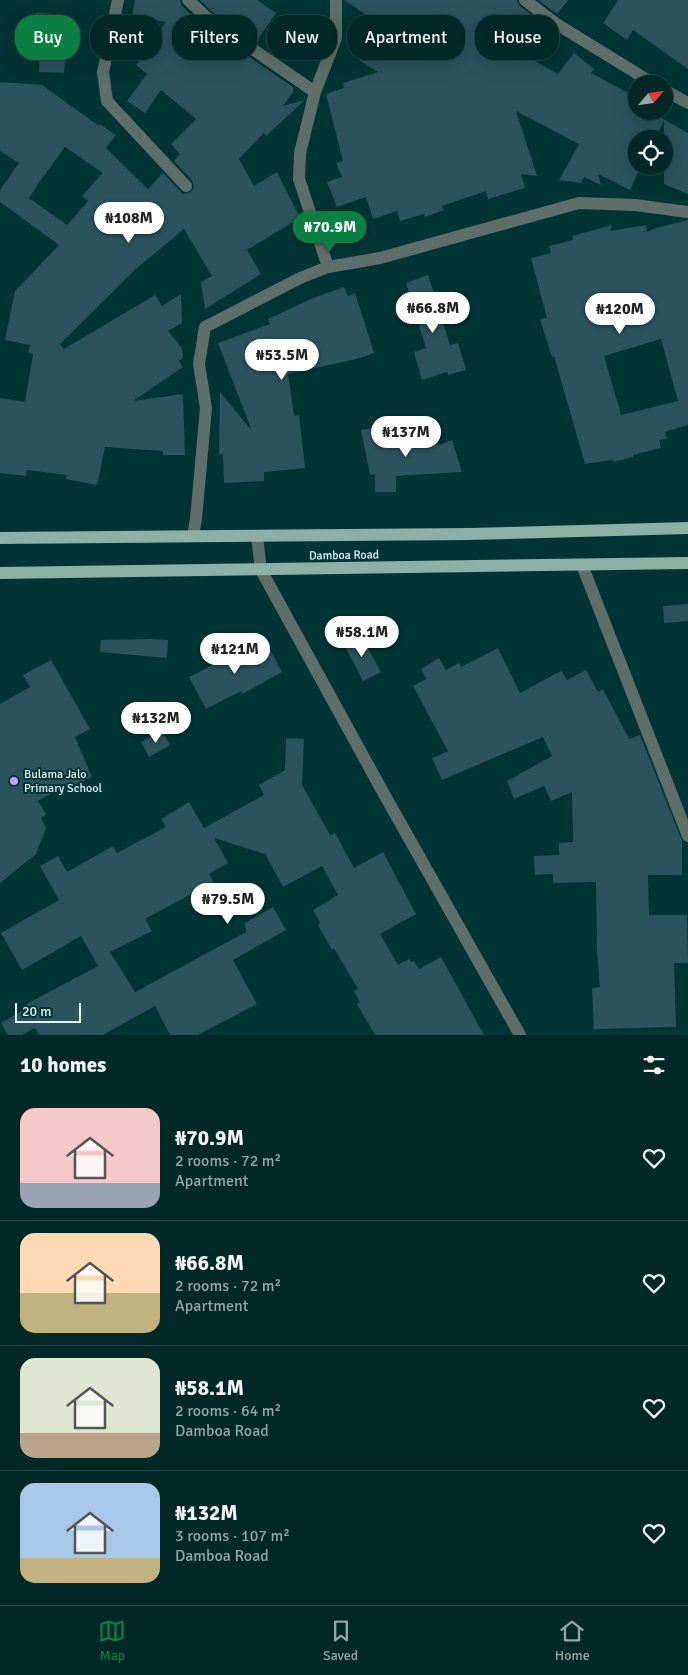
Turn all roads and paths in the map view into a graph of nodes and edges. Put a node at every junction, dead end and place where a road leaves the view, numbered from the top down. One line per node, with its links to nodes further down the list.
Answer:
1 (118, 0): 9 (street)
2 (188, 0): 6 (street)
3 (336, 0): 6 (street)
4 (525, 0): 5 (street)
5 (639, 75)
6 (315, 92): 11 (street)
7 (673, 95): 8 (street)
8 (688, 103)
9 (186, 186)
10 (688, 212): 11 (street)
11 (328, 267): 13 (street)
12 (688, 528): 14 (main road, Damboa Road)
13 (193, 535): 14 (main road, Damboa Road); 15 (main road, Damboa Road)
14 (257, 536): 18 (street)
15 (0, 538)
16 (688, 562): 17 (main road, Damboa Road)
17 (582, 565): 18 (main road, Damboa Road); 20 (street)
18 (261, 570): 19 (main road, Damboa Road); 21 (street)
19 (0, 574)
20 (688, 836)
21 (520, 1035)

